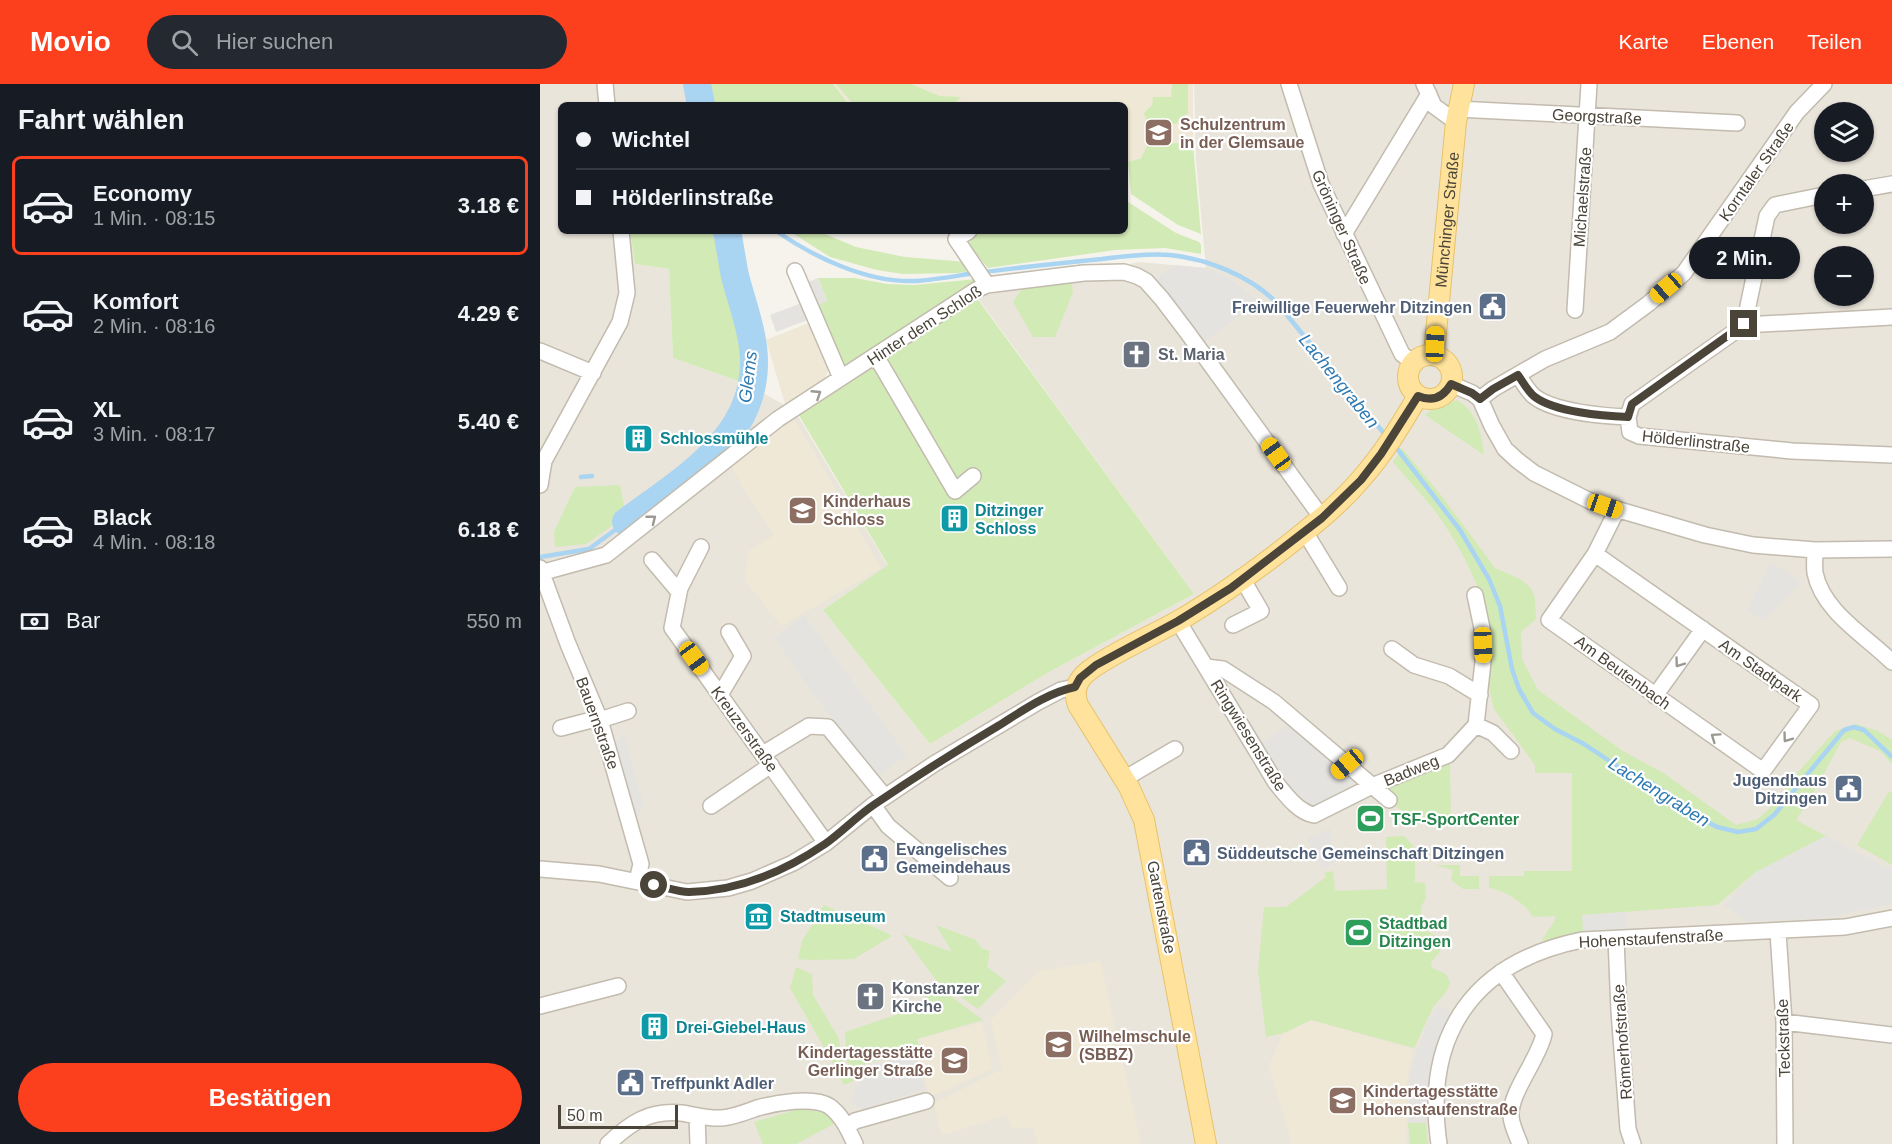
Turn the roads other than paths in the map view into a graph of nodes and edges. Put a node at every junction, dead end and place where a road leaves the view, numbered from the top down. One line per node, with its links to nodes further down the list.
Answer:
1 (605, 84): 7 (street)
2 (1289, 84): 16 (street, Gröninger Straße)
3 (1464, 84): 8 (main road, Münchinger Straße)
4 (1589, 84): 9 (street, Michaelstraße)
5 (1824, 84): 27 (street, Korntaler Straße)
6 (1426, 89): 8 (street); 16 (street)
7 (607, 102)
8 (1457, 115): 9 (street, Georgstraße); 23 (main road, Münchinger Straße)
9 (1587, 116): 10 (street, Georgstraße); 19 (street, Michaelstraße)
10 (1737, 123)
11 (1892, 184): 12 (street)
12 (1874, 187)
13 (1814, 197): 21 (street)
14 (621, 234): 26 (street)
15 (964, 234): 18 (street)
16 (1344, 234): 25 (street, Gröninger Straße)
17 (795, 271): 28 (street)
18 (985, 281): 24 (street, Hinter dem Schloß); 37 (street, Hinter dem Schloß)
19 (1575, 310)
20 (1892, 317): 21 (street)
21 (1744, 324): 32 (street, Hölderlinstraße)
22 (540, 351): 26 (street)
23 (1434, 354): 25 (main road); 29 (main road)
24 (876, 356): 28 (street, Hinter dem Schloß); 34 (street)
25 (1412, 362): 30 (main road)
26 (593, 373): 35 (street)
27 (1518, 375): 31 (street, Korntaler Straße); 32 (street)
28 (841, 378): 44 (street, Hinter dem Schloß, one-way to 28)
29 (1451, 384): 30 (main road); 31 (street)
30 (1418, 396): 37 (main road)
31 (1480, 399): 36 (street)
32 (1628, 417): 33 (street, Hölderlinstraße)
33 (1892, 455)
34 (973, 476)
35 (540, 485)
36 (1617, 510): 41 (street); 42 (street)
37 (1322, 518): 38 (main road)
38 (1305, 532): 45 (main road); 46 (street)
39 (701, 547): 47 (street, Kreuzerstraße)
40 (1892, 549): 41 (street)
41 (1815, 550): 54 (street)
42 (1595, 554): 51 (street, Am Stadtpark); 59 (street, Am Beutenbach)
43 (652, 560): 47 (street)
44 (540, 571): 61 (street, Bauernstraße)
45 (1243, 580): 49 (main road); 50 (street)
46 (1340, 588)
47 (680, 592): 57 (street, Kreuzerstraße)
48 (1475, 595): 58 (street)
49 (1178, 621): 55 (street, Ringwiesenstraße); 56 (main road)
50 (1233, 625)
51 (1703, 629): 59 (street, Am Stadtpark, one-way to 59); 67 (street, Am Stadtpark, one-way to 67)
52 (729, 632): 57 (street)
53 (1392, 649): 58 (street)
54 (1892, 662)
55 (1206, 667): 69 (street, Badweg); 69 (street, Ringwiesenstraße)
56 (1075, 687): 68 (main road, Gartenstraße); 71 (street)
57 (720, 695): 66 (street, Kreuzerstraße)
58 (1480, 695): 62 (street)
59 (1655, 696): 67 (street, Am Beutenbach, one-way to 59)
60 (628, 711): 61 (street)
61 (599, 719): 63 (street); 76 (street, Bauernstraße)
62 (1476, 725): 65 (street); 69 (street, Badweg)
63 (561, 728)
64 (1175, 749): 68 (street)
65 (1510, 751)
66 (767, 760): 71 (street); 72 (street); 73 (street, Kreuzerstraße)
67 (1763, 771)
68 (1124, 779): 91 (main road, Gartenstraße)
69 (1372, 786): 70 (street)
70 (1389, 800)
71 (879, 801): 73 (street); 75 (street)
72 (711, 806)
73 (826, 843): 76 (street)
74 (540, 869): 76 (street)
75 (950, 878)
76 (637, 881)
77 (1892, 918): 78 (street, Hohenstaufenstraße)
78 (1778, 932): 79 (street, Hohenstaufenstraße); 83 (street, Teckstraße)
79 (1616, 939): 80 (street, Hohenstaufenstraße); 94 (street, Römerhofstraße)
80 (1501, 972): 92 (street, Hohenstaufenstraße); 93 (street)
81 (618, 986): 82 (street)
82 (540, 1006)
83 (1784, 1022): 84 (street); 95 (street, Teckstraße)
84 (1892, 1035)
85 (926, 1101): 87 (street)
86 (697, 1116): 87 (street); 88 (street); 89 (street)
87 (847, 1127): 90 (street)
88 (608, 1144)
89 (698, 1144)
90 (855, 1144)
91 (1206, 1144)
92 (1439, 1144)
93 (1520, 1144)
94 (1633, 1144)
95 (1785, 1144)

